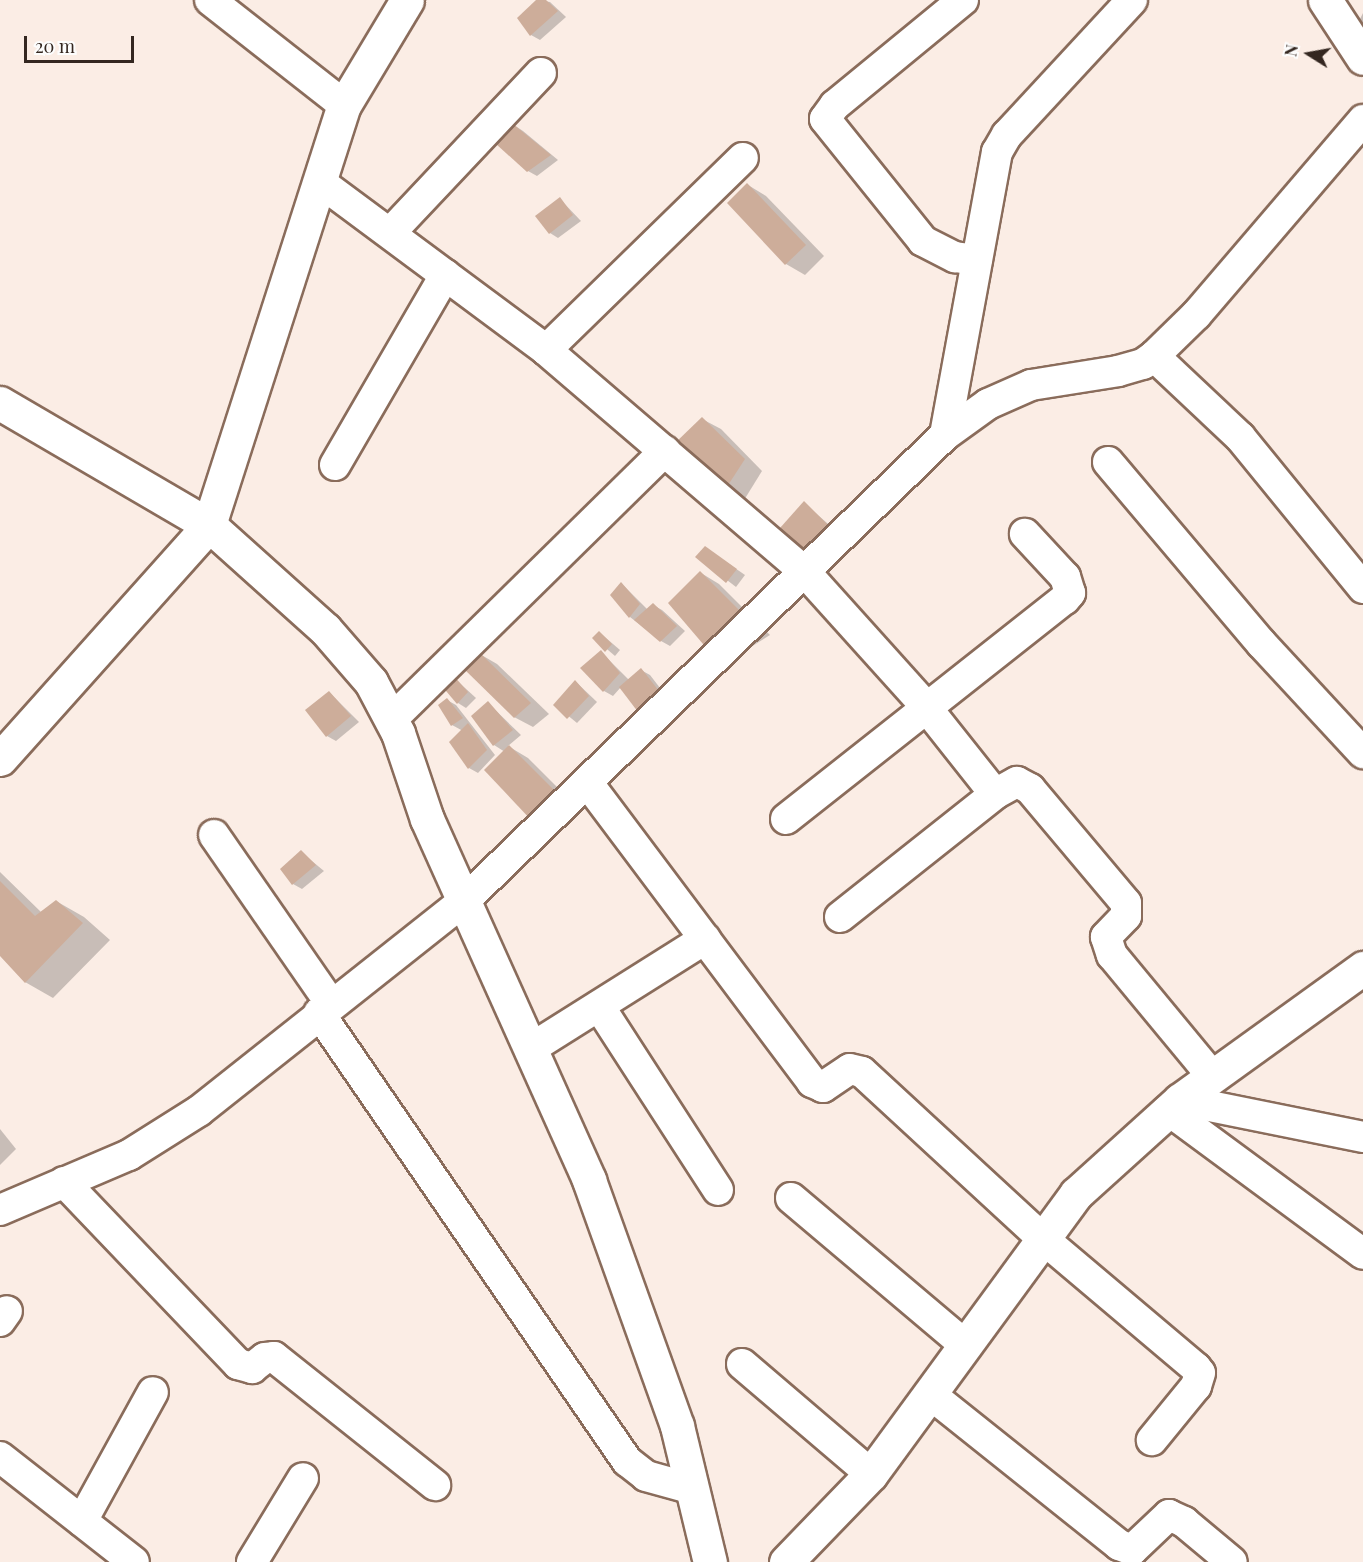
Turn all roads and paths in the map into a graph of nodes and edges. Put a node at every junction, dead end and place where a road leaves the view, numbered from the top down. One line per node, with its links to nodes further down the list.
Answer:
1 (210, 0): 8 (street)
2 (407, 0): 8 (street)
3 (963, 0): 13 (street)
4 (1132, 0): 13 (street)
5 (1325, 0): 6 (street)
6 (1363, 58)
7 (541, 73): 12 (street)
8 (344, 105): 11 (street)
9 (1363, 120): 16 (street)
10 (743, 158): 15 (street)
11 (320, 182): 12 (street); 22 (street)
12 (390, 233): 14 (street)
13 (977, 260): 18 (street)
14 (446, 275): 15 (street); 21 (street)
15 (546, 350): 19 (street)
16 (1154, 356): 18 (street); 25 (street)
17 (0, 403): 22 (street)
18 (945, 435): 24 (street)
19 (665, 452): 24 (street); 27 (street)
20 (1108, 462): 28 (street)
21 (335, 465)
22 (209, 525): 27 (street); 29 (street)
23 (1025, 534): 26 (street)
24 (805, 572): 26 (street); 30 (street)
25 (1363, 588)
26 (928, 710): 31 (street); 32 (street)
27 (391, 720): 34 (street)
28 (1363, 753)
29 (0, 759)
30 (587, 782): 34 (street); 36 (street)
31 (995, 794): 35 (street); 41 (street)
32 (786, 819)
33 (214, 835): 39 (street)
34 (463, 902): 39 (street); 40 (street)
35 (840, 916)
36 (705, 939): 38 (street); 48 (street)
37 (1363, 968): 41 (street)
38 (599, 1006): 40 (street); 45 (street)
39 (325, 1008): 44 (street); 59 (street)
40 (530, 1049): 59 (street)
41 (1212, 1076): 42 (street)
42 (1174, 1105): 43 (street); 48 (street); 49 (street)
43 (1363, 1137)
44 (63, 1182): 47 (street); 58 (street)
45 (718, 1190)
46 (790, 1198): 50 (street)
47 (0, 1210)
48 (1041, 1237): 50 (street); 54 (street)
49 (1363, 1254)
50 (966, 1346): 53 (street)
51 (742, 1364): 56 (street)
52 (153, 1392): 60 (street)
53 (930, 1394): 56 (street); 65 (street)
54 (1152, 1440)
55 (0, 1457): 60 (street)
56 (871, 1474): 64 (street)
57 (303, 1478): 62 (street)
58 (435, 1485)
59 (693, 1489): 63 (street)
60 (81, 1521): 61 (street)
61 (134, 1562)
62 (252, 1562)
63 (710, 1562)
64 (786, 1562)
65 (1232, 1562)

